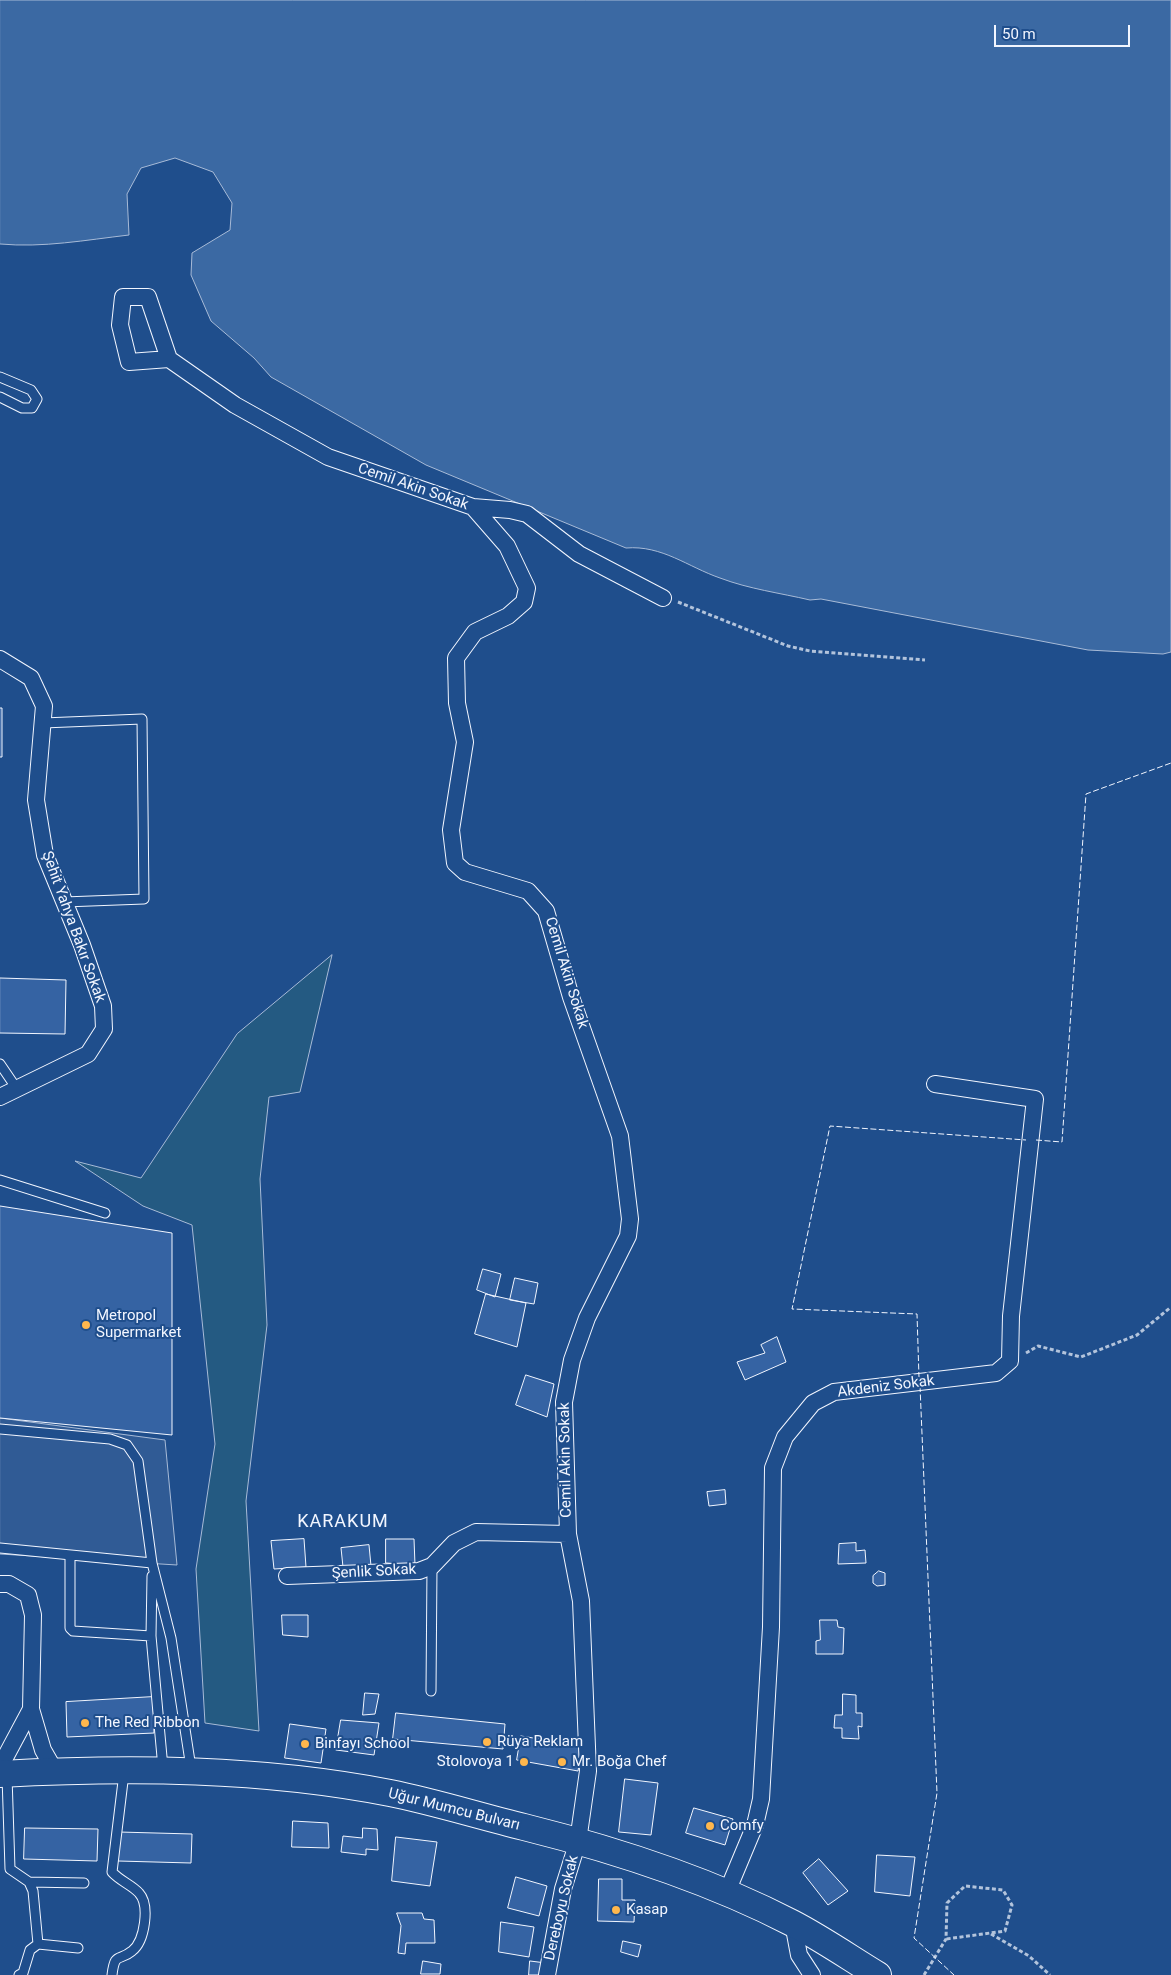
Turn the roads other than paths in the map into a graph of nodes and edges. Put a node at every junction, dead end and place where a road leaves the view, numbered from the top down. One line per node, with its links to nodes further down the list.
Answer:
1 (169, 359): 4 (street, Cemil Akin Sokak)
2 (0, 377): 3 (lane)
3 (0, 397)
4 (473, 507): 5 (street); 16 (street, Cemil Akin Sokak)
5 (662, 598)
6 (0, 659): 7 (street, Şehit Yahya Bakır Sokak)
7 (43, 723): 8 (street, Şehit Yahya Bakır Sokak); 8 (lane)
8 (64, 902): 11 (street, Şehit Yahya Bakır Sokak)
9 (0, 1064): 11 (lane)
10 (935, 1084): 34 (street, Akdeniz Sokak)
11 (17, 1089): 12 (street, Şehit Yahya Bakır Sokak)
12 (0, 1098)
13 (0, 1180): 14 (lane)
14 (105, 1213)
15 (0, 1429): 19 (lane)
16 (568, 1534): 20 (street, Şenlik Sokak); 31 (street, Cemil Akin Sokak)
17 (0, 1548): 18 (lane)
18 (70, 1555): 19 (lane); 23 (lane)
19 (152, 1563): 23 (lane); 30 (lane)
20 (432, 1566): 21 (street, Şenlik Sokak); 24 (lane)
21 (287, 1576)
22 (0, 1584): 25 (street)
23 (152, 1636): 27 (lane)
24 (431, 1691)
25 (31, 1709): 28 (street); 29 (street)
26 (124, 1770): 27 (main road, Uğur Mumcu Bulvarı); 29 (main road, Uğur Mumcu Bulvarı); 39 (lane)
27 (163, 1770): 30 (main road, Uğur Mumcu Bulvarı)
28 (2, 1771): 29 (main road, Uğur Mumcu Bulvarı); 32 (lane)
29 (55, 1771)
30 (192, 1771): 31 (main road, Uğur Mumcu Bulvarı)
31 (578, 1841): 34 (main road, Uğur Mumcu Bulvarı); 40 (street, Dereboyu Sokak)
32 (29, 1882): 33 (lane); 36 (lane)
33 (84, 1882)
34 (728, 1892): 35 (main road, Uğur Mumcu Bulvarı)
35 (793, 1923): 41 (street); 42 (main road, Uğur Mumcu Bulvarı)
36 (38, 1944): 37 (lane); 38 (lane)
37 (78, 1948)
38 (19, 1975)
39 (112, 1975)
40 (547, 1975)
41 (812, 1975)
42 (878, 1975)

